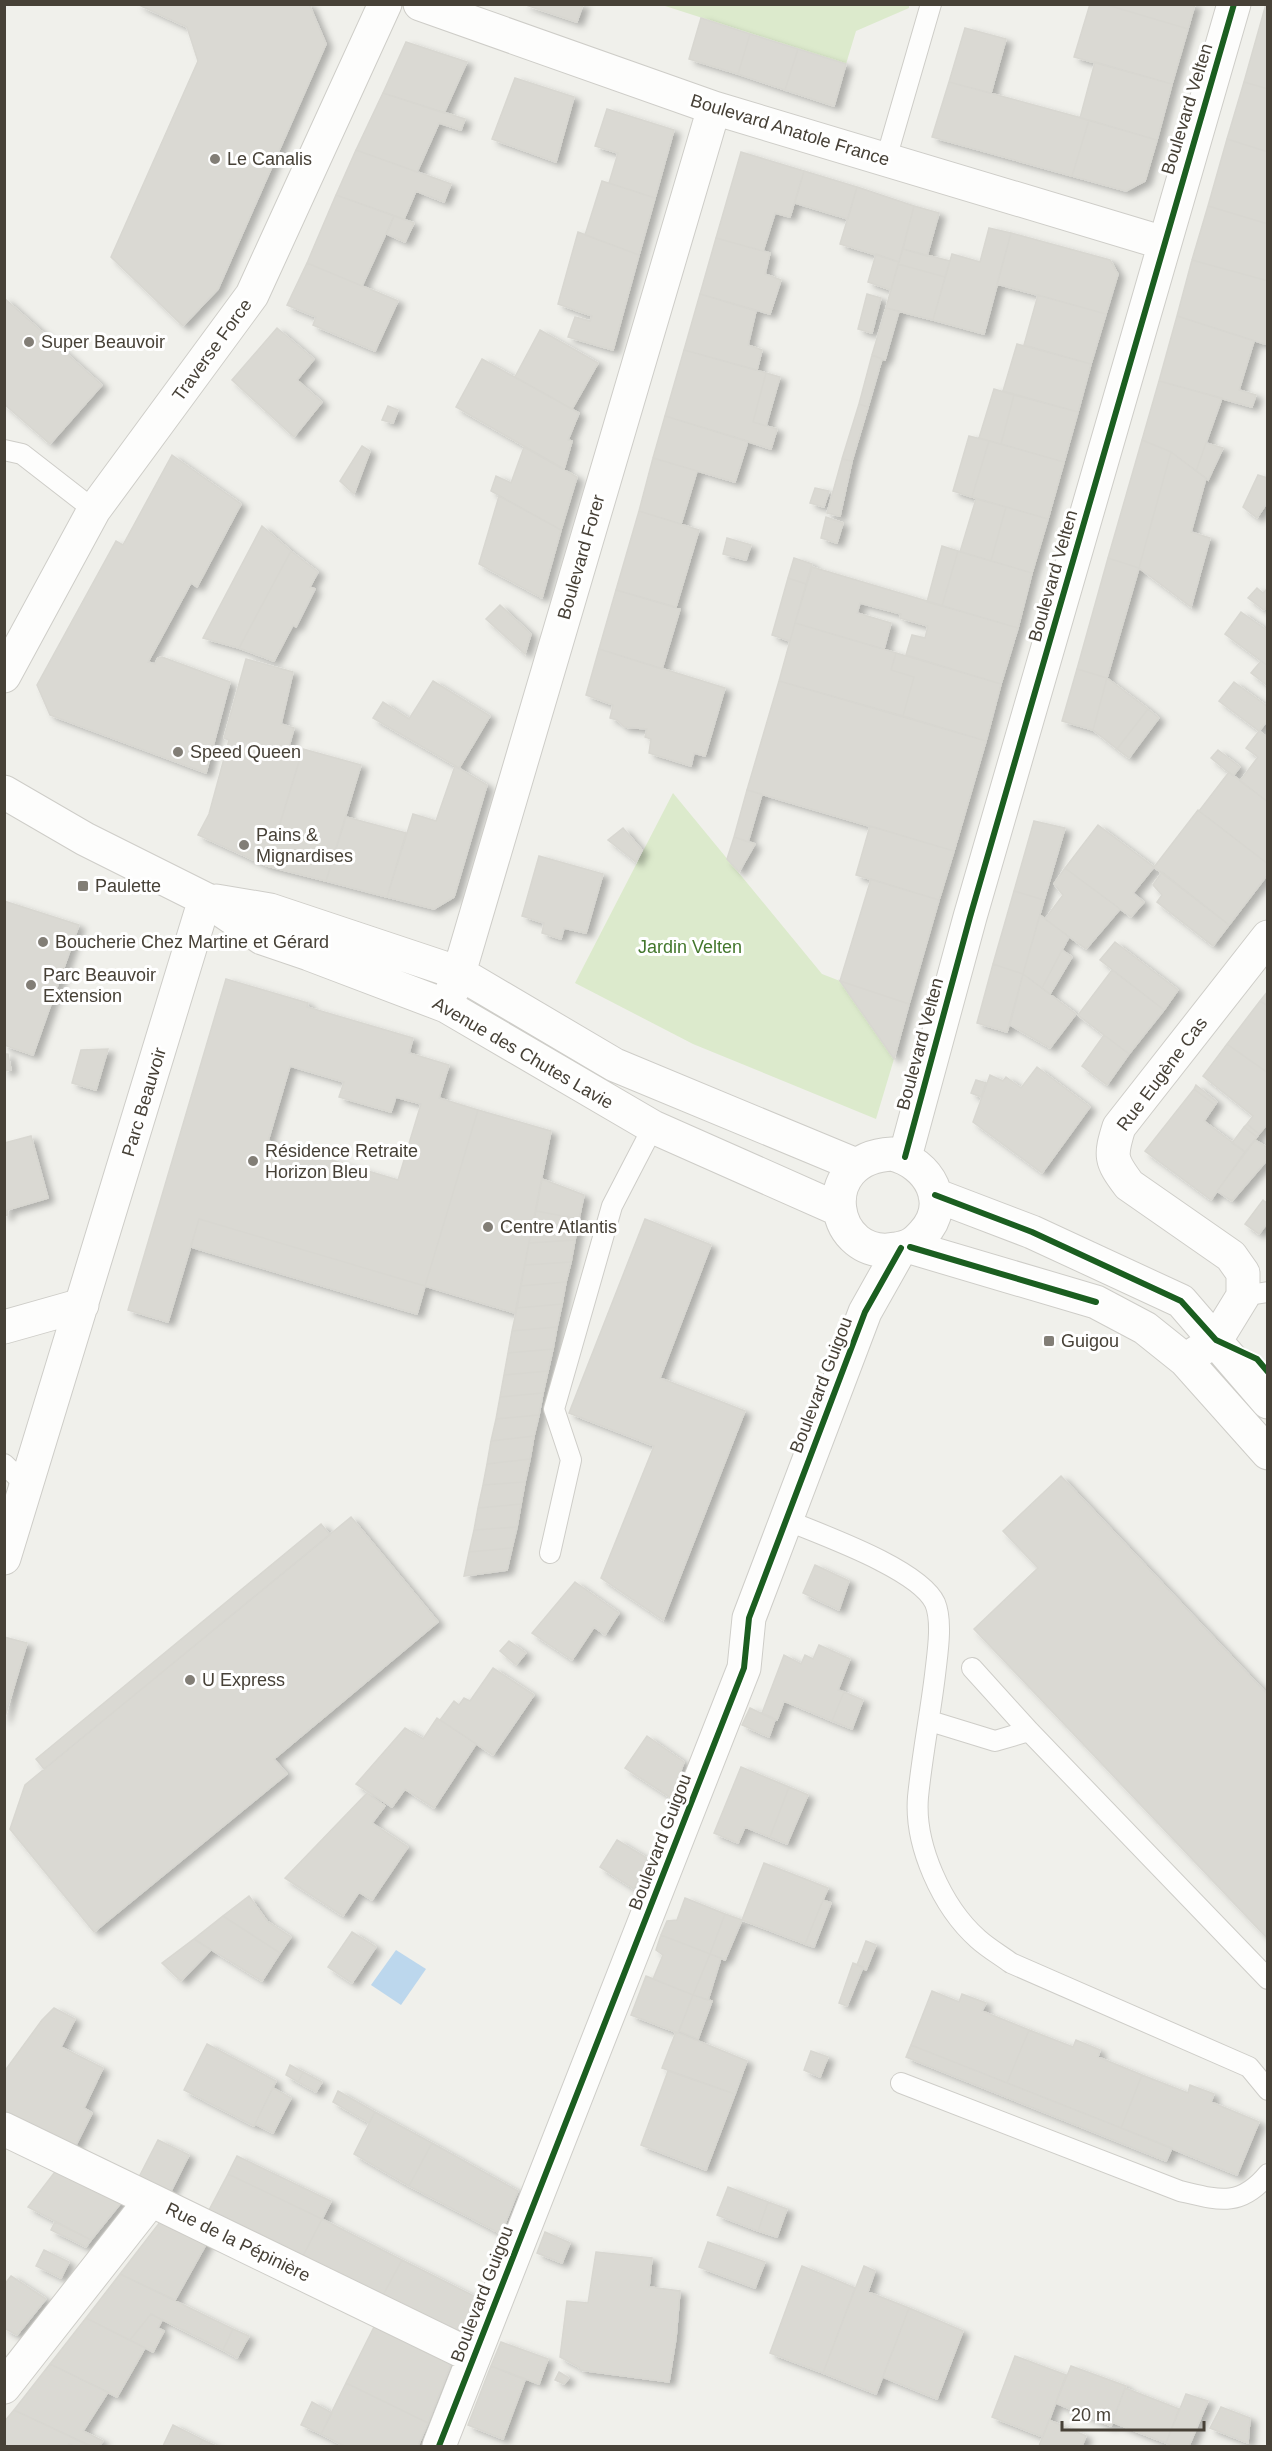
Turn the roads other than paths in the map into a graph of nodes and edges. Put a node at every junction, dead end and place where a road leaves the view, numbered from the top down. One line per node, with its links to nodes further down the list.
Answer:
1 (385, 4): 9 (street, Traverse Force)
2 (420, 4): 5 (street, Boulevard Anatole France)
3 (931, 4): 6 (lane)
4 (1234, 4): 7 (street, Boulevard Velten)
5 (714, 108): 6 (street, Boulevard Anatole France); 14 (street, Boulevard Forer)
6 (886, 159): 7 (street, Boulevard Anatole France)
7 (1164, 243): 17 (street, Boulevard Velten)
8 (4, 450): 9 (lane)
9 (94, 510): 10 (street, Traverse Force)
10 (6, 669)
11 (4, 792): 12 (street, Avenue des Chutes Lavie)
12 (205, 899): 14 (street, Avenue des Chutes Lavie); 15 (street, Avenue des Chutes Lavie); 24 (street, Parc Beauvoir)
13 (1268, 937): 23 (street, Rue Eugène Cas)
14 (459, 973): 15 (street, Boulevard Forer); 18 (street, Avenue des Chutes Lavie)
15 (446, 1006): 16 (street, Avenue des Chutes Lavie)
16 (653, 1127): 20 (street, Avenue des Chutes Lavie); 33 (lane)
17 (905, 1157): 18 (street); 19 (street)
18 (856, 1165): 20 (street)
19 (935, 1195): 22 (street); 27 (street)
20 (840, 1210): 21 (street)
21 (862, 1244): 22 (street); 25 (street, Boulevard Guigou)
22 (906, 1248): 25 (street, Boulevard Guigou); 28 (street)
23 (1255, 1294): 27 (street, Rue Eugène Cas)
24 (82, 1305): 26 (street); 31 (street, Parc Beauvoir)
25 (865, 1312): 32 (street, Boulevard Guigou)
26 (4, 1327)
27 (1216, 1340): 28 (street, Rue Eugène Cas); 29 (street)
28 (1185, 1360): 30 (street)
29 (1268, 1402)
30 (1268, 1453)
31 (16, 1475): 34 (street, Parc Beauvoir)
32 (786, 1520): 36 (lane); 44 (street, Boulevard Guigou)
33 (550, 1553)
34 (4, 1558)
35 (972, 1668): 37 (lane)
36 (930, 1720): 37 (lane); 40 (lane)
37 (1029, 1731): 38 (lane)
38 (1268, 1978)
39 (901, 2083): 42 (lane)
40 (1268, 2091)
41 (4, 2129): 43 (street)
42 (1268, 2174)
43 (151, 2200): 44 (street, Rue de la Pépinière); 45 (street, Rue de la Pépinière)
44 (474, 2356): 46 (street, Boulevard Guigou)
45 (4, 2387)
46 (446, 2444)

